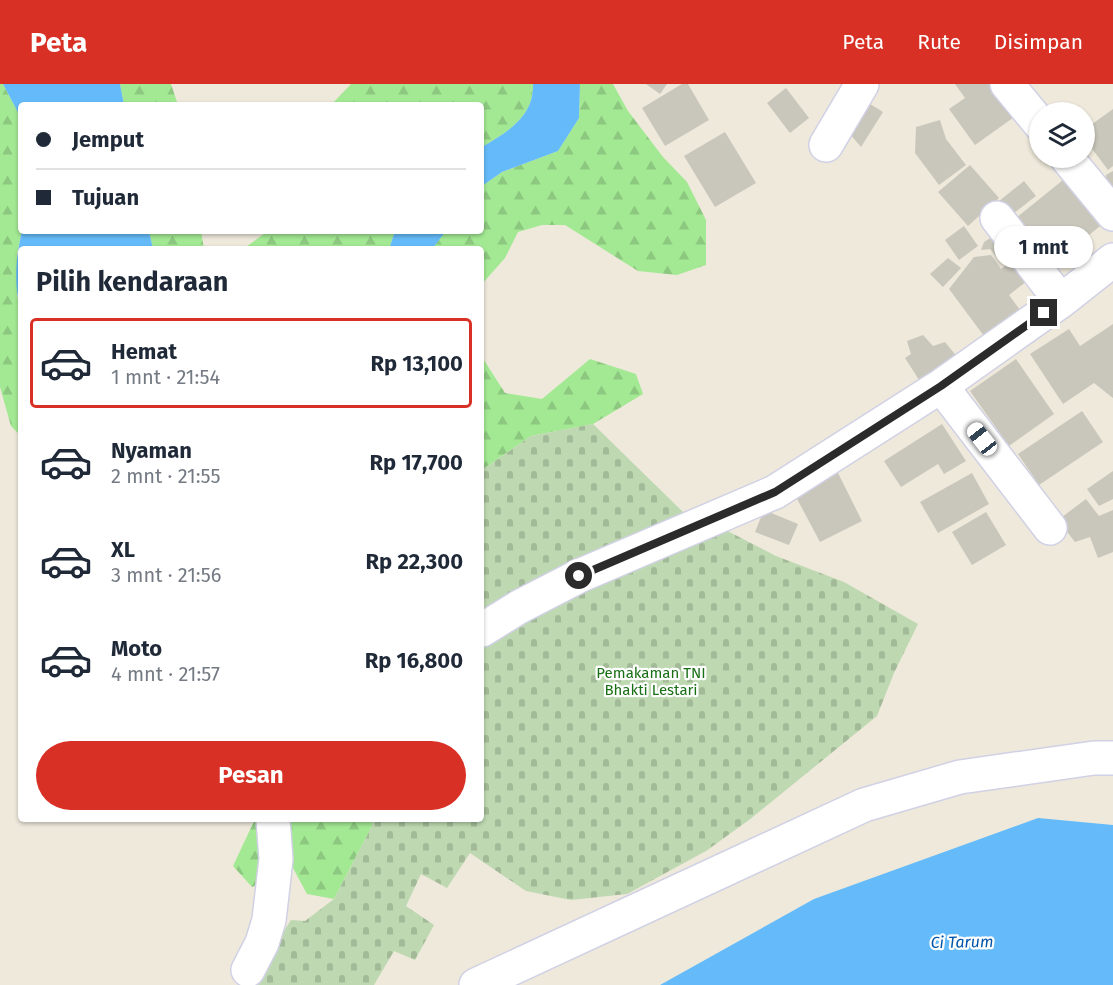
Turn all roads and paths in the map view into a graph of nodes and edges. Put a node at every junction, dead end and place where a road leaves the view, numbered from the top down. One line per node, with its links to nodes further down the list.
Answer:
1 (862, 84): 4 (street)
2 (1007, 84): 3 (street)
3 (1029, 111)
4 (826, 145)
5 (1075, 168): 6 (street)
6 (1113, 214)
7 (997, 218): 9 (street)
8 (1110, 270): 9 (street)
9 (1061, 301): 10 (street)
10 (941, 386): 11 (street); 12 (street)
11 (1050, 528)
12 (484, 629)
13 (1113, 758): 16 (street)
14 (273, 822): 15 (street)
15 (248, 970)
16 (476, 985)

